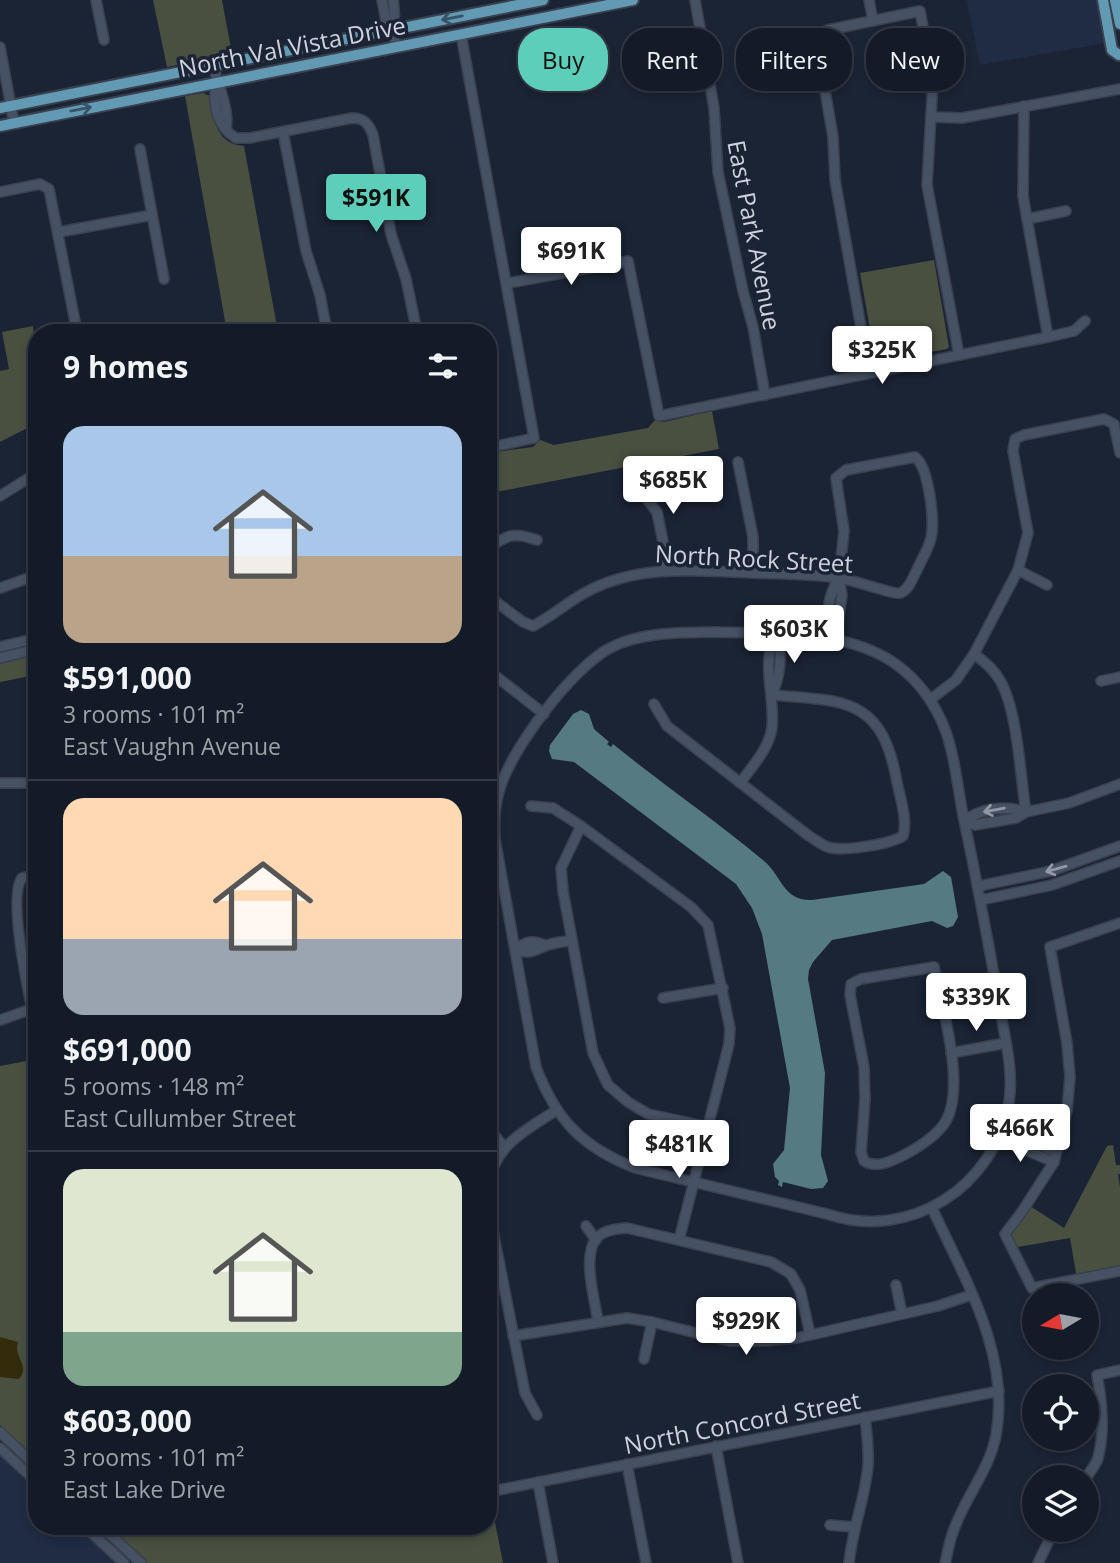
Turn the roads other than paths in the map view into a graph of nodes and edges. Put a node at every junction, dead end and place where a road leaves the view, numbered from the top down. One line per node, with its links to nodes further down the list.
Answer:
1 (96, 0): 15 (street)
2 (382, 0): 13 (street)
3 (393, 0): 13 (street)
4 (543, 0): 13 (main road, North Val Vista Drive, one-way to 13)
5 (695, 0): 43 (street, East Park Avenue)
6 (869, 0): 11 (street)
7 (1102, 0): 18 (main road)
8 (628, 1): 10 (main road, North Val Vista Drive)
9 (1114, 2): 12 (main road)
10 (582, 5): 14 (main road, North Val Vista Drive)
11 (873, 21): 24 (street); 42 (street)
12 (1120, 24)
13 (393, 30): 17 (street); 19 (main road, North Val Vista Drive)
14 (461, 34): 17 (main road, North Val Vista Drive); 35 (street)
15 (104, 40)
16 (0, 47): 23 (street)
17 (396, 47): 20 (main road, North Val Vista Drive)
18 (1120, 56)
19 (213, 65): 20 (street); 23 (main road, North Val Vista Drive)
20 (217, 82): 25 (main road, North Val Vista Drive, one-way to 20); 27 (street)
21 (1120, 89): 22 (street)
22 (1024, 106): 24 (street); 32 (street)
23 (5, 107): 25 (street)
24 (932, 117): 41 (street)
25 (14, 123): 26 (main road, North Val Vista Drive)
26 (0, 126)
27 (283, 132): 38 (street); 39 (street)
28 (140, 149): 31 (street)
29 (0, 192): 33 (street)
30 (1066, 211): 32 (street)
31 (152, 215): 33 (street); 34 (street)
32 (1027, 219): 40 (street)
33 (59, 232): 37 (street)
34 (164, 279)
35 (508, 284): 43 (street); 44 (street)
36 (1086, 321): 40 (street)
37 (76, 324)
38 (325, 324)
39 (415, 324)
40 (1048, 337): 41 (street)
41 (959, 355): 42 (street)
42 (870, 373): 43 (street)
43 (765, 395)
44 (497, 446)
45 (1120, 453): 53 (street)
46 (738, 462): 54 (street)
47 (28, 479): 49 (street)
48 (632, 480): 52 (street)
49 (0, 496)
50 (537, 540): 51 (street)
51 (497, 542)
52 (666, 570): 54 (street, North Rock Street); 59 (street, North Rock Street)
53 (1018, 570): 57 (street); 65 (street)
54 (752, 573): 55 (street, North Rock Street)
55 (839, 578): 55 (street, North Rock Street); 61 (street)
56 (28, 579): 58 (street)
57 (1047, 584)
58 (0, 588)
59 (497, 603)
60 (775, 635): 61 (street); 70 (street); 73 (street)
61 (830, 639): 71 (street)
62 (28, 640): 63 (street)
63 (0, 647)
64 (28, 651): 66 (street)
65 (974, 654): 71 (street); 80 (street)
66 (0, 658)
67 (497, 677): 73 (street)
68 (1120, 677): 69 (street)
69 (1101, 681)
70 (771, 695): 76 (street); 76 (street)
71 (931, 699): 81 (street)
72 (654, 704): 76 (street)
73 (544, 714): 78 (street)
74 (0, 783): 75 (street)
75 (28, 783)
76 (740, 783)
77 (1120, 784): 80 (street)
78 (497, 798)
79 (531, 806): 82 (street)
80 (1026, 812): 81 (street)
81 (965, 821): 87 (street)
82 (581, 826): 89 (street); 92 (street)
83 (1120, 846): 87 (street, one-way to 87)
84 (497, 852): 90 (street)
85 (1120, 861): 87 (street)
86 (28, 877): 91 (street)
87 (980, 892): 96 (street)
88 (1117, 924): 103 (street)
89 (572, 940): 90 (street); 99 (street)
90 (515, 950): 98 (street)
91 (28, 976)
92 (723, 988): 93 (street); 99 (street)
93 (663, 998)
94 (28, 1010): 95 (street)
95 (0, 1020)
96 (1006, 1043): 97 (street); 100 (street)
97 (951, 1053): 97 (street)
98 (557, 1110): 102 (street); 105 (street)
99 (709, 1127): 105 (street)
100 (1000, 1134): 103 (street); 106 (street)
101 (497, 1138): 102 (street)
102 (504, 1147): 104 (street)
103 (1055, 1157): 111 (street)
104 (497, 1160)
105 (694, 1182): 106 (street); 109 (street)
106 (932, 1208): 113 (street)
107 (586, 1226): 108 (street)
108 (596, 1240): 109 (street); 115 (street)
109 (680, 1240): 117 (street)
110 (497, 1253): 118 (street)
111 (1120, 1271)
112 (897, 1284): 114 (street)
113 (971, 1295): 114 (street); 121 (street)
114 (902, 1314): 117 (street)
115 (598, 1322): 116 (street); 118 (street)
116 (652, 1322): 117 (street); 119 (street)
117 (810, 1334)
118 (513, 1336): 122 (street)
119 (644, 1359)
120 (1120, 1370): 129 (street)
121 (999, 1391): 123 (street, North Concord Street); 144 (street)
122 (537, 1415)
123 (865, 1417): 125 (street, North Concord Street); 134 (street)
124 (0, 1432): 127 (street)
125 (716, 1446): 128 (street, North Concord Street); 142 (street)
126 (0, 1448): 130 (street)
127 (28, 1458)
128 (627, 1464): 131 (street, North Concord Street); 141 (street)
129 (1094, 1465)
130 (28, 1474)
131 (538, 1482): 132 (street, North Concord Street); 140 (street)
132 (497, 1490)
133 (830, 1525): 134 (street)
134 (854, 1527): 143 (street)
135 (94, 1535): 138 (street)
136 (111, 1535): 139 (street)
137 (1047, 1542): 145 (street)
138 (124, 1563)
139 (141, 1563)
140 (553, 1563)
141 (646, 1563)
142 (738, 1563)
143 (849, 1563)
144 (945, 1563)
145 (1038, 1563)

